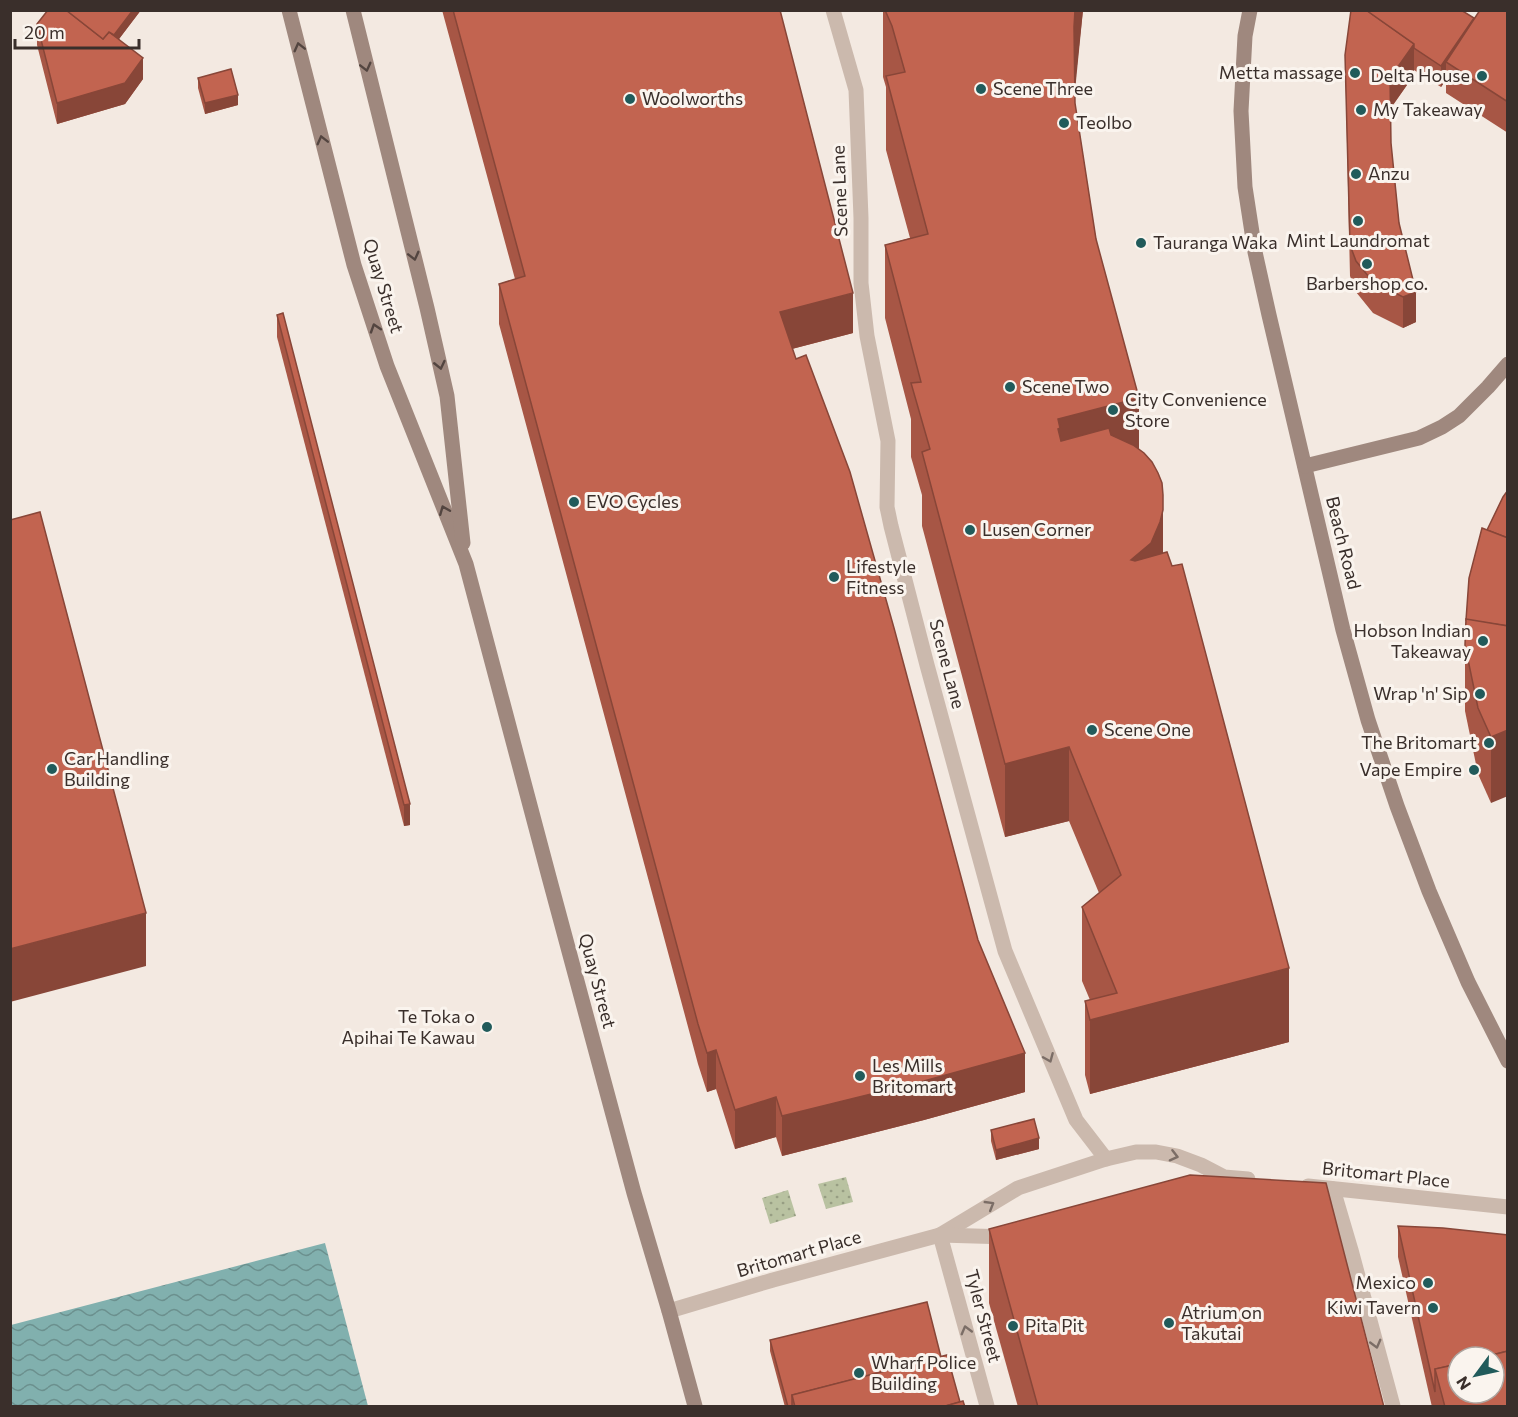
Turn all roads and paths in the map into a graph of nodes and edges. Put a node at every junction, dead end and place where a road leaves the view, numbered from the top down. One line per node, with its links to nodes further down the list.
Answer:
1 (290, 10): 7 (main road, Quay Street, one-way to 1)
2 (353, 10): 7 (main road, Quay Street, one-way to 7)
3 (834, 10): 9 (street, Scene Lane, one-way to 9)
4 (1250, 10): 6 (main road, Beach Road)
5 (1508, 364): 6 (main road)
6 (1305, 466): 8 (main road, Beach Road)
7 (466, 564): 18 (main road, Quay Street)
8 (1508, 1061)
9 (1106, 1159): 10 (street, Britomart Place, one-way to 10); 16 (street, Britomart Place, one-way to 9)
10 (1224, 1177): 11 (street, Britomart Place); 12 (street, Britomart Place)
11 (1205, 1182)
12 (1268, 1182)
13 (1289, 1184): 14 (street, Britomart Place)
14 (1333, 1189): 15 (street, Britomart Place); 21 (street, one-way to 21)
15 (1508, 1207)
16 (940, 1235): 17 (street, Britomart Place); 18 (street, Britomart Place); 20 (street, Tyler Street, one-way to 16)
17 (1025, 1237)
18 (669, 1311): 19 (main road, Quay Street)
19 (695, 1407)
20 (987, 1407)
21 (1393, 1407)

